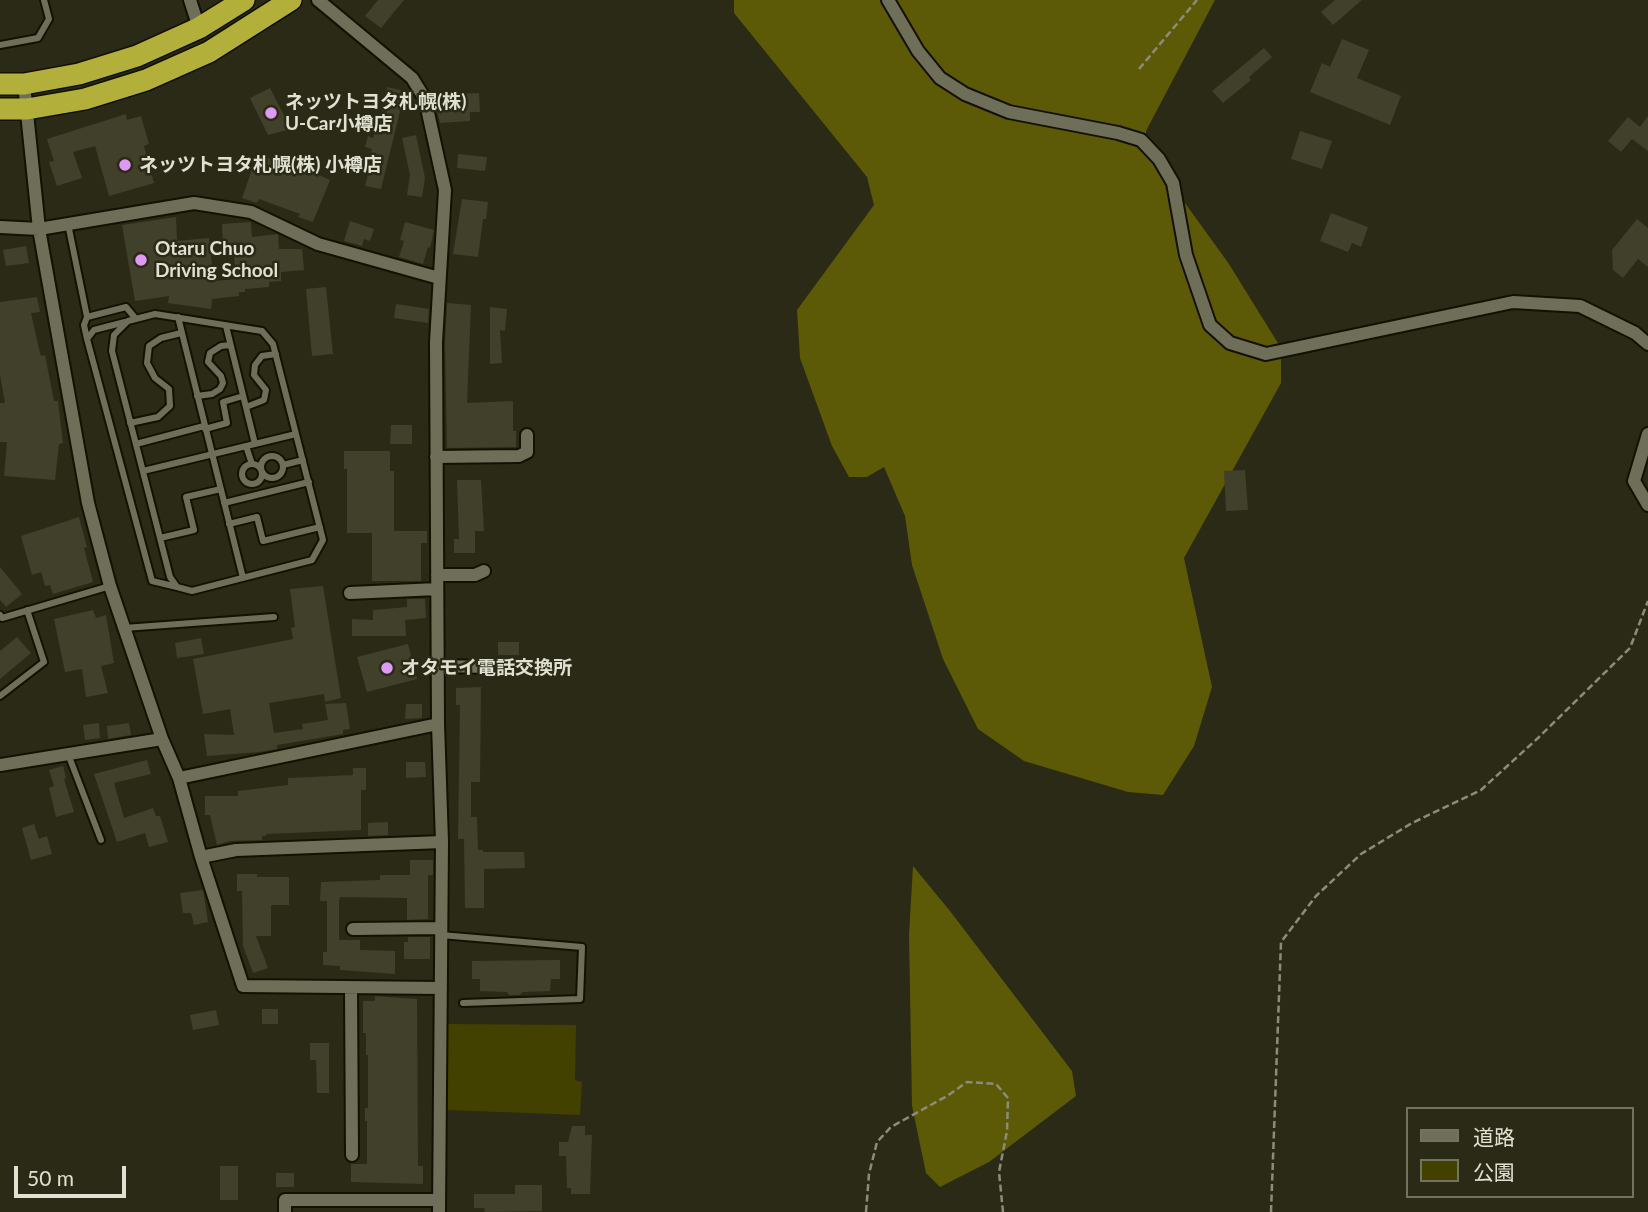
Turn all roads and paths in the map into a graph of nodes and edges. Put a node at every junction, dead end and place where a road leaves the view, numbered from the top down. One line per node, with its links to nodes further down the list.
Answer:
1 (44, 0): 9 (lane)
2 (190, 0): 8 (street)
3 (244, 0): 8 (highway)
4 (291, 0): 14 (highway)
5 (318, 0): 18 (street)
6 (888, 0): 26 (street)
7 (1197, 0): 10 (path)
8 (199, 28): 11 (highway)
9 (0, 45)
10 (1139, 69)
11 (24, 83): 12 (highway); 14 (street)
12 (0, 84)
13 (0, 109): 14 (highway)
14 (27, 109): 17 (street)
15 (68, 224): 17 (street); 18 (street); 19 (lane)
16 (0, 228): 17 (street)
17 (39, 229): 57 (street)
18 (439, 278): 41 (street)
19 (87, 317): 21 (lane); 25 (lane)
20 (178, 317): 21 (lane); 23 (lane); 24 (lane)
21 (136, 319): 22 (lane)
22 (128, 321): 25 (lane); 32 (lane)
23 (226, 326): 27 (lane); 28 (lane)
24 (181, 333): 29 (lane); 32 (lane)
25 (87, 339): 58 (lane)
26 (1648, 344)
27 (230, 345): 29 (lane); 30 (lane)
28 (276, 354): 31 (lane); 34 (lane)
29 (197, 396): 33 (lane)
30 (243, 396): 31 (lane); 33 (lane)
31 (246, 407): 38 (lane)
32 (130, 423): 37 (lane)
33 (205, 427): 37 (lane); 40 (lane)
34 (296, 434): 38 (lane); 42 (lane)
35 (1648, 434): 50 (street)
36 (527, 435): 41 (street)
37 (136, 444): 46 (lane)
38 (255, 444): 39 (lane)
39 (246, 446): 40 (lane); 43 (lane)
40 (212, 454): 46 (lane); 48 (lane)
41 (436, 457): 55 (street)
42 (303, 460): 44 (lane); 47 (lane)
43 (252, 464): 45 (lane); 45 (lane)
44 (283, 465): 45 (lane); 45 (lane)
45 (262, 470)
46 (143, 471): 53 (lane)
47 (309, 482): 49 (lane); 52 (lane)
48 (221, 489): 49 (lane); 53 (lane)
49 (224, 503): 51 (lane)
50 (1648, 505)
51 (229, 524): 52 (lane); 56 (lane)
52 (320, 527): 56 (lane)
53 (159, 538): 58 (lane)
54 (484, 570): 55 (street)
55 (437, 575): 59 (street)
56 (243, 578): 58 (lane)
57 (110, 586): 62 (lane); 65 (street)
58 (177, 587)
59 (437, 589): 60 (street); 66 (street)
60 (350, 593)
61 (1648, 601): 88 (path)
62 (27, 610): 63 (lane); 68 (lane)
63 (0, 615)
64 (274, 617): 65 (lane)
65 (124, 628): 70 (street)
66 (438, 666): 67 (street); 69 (street)
67 (492, 667)
68 (0, 695)
69 (438, 724): 73 (street); 75 (street)
70 (162, 739): 71 (street); 73 (street)
71 (68, 754): 72 (street); 74 (lane)
72 (0, 765)
73 (179, 778): 76 (street)
74 (101, 840)
75 (442, 842): 76 (street); 78 (street)
76 (201, 857): 79 (street)
77 (353, 929): 78 (street)
78 (441, 932): 80 (street); 81 (lane)
79 (351, 988): 80 (street); 82 (street)
80 (441, 988): 84 (street)
81 (463, 1003)
82 (352, 1155)
83 (362, 1206): 84 (street); 85 (street)
84 (439, 1206)
85 (285, 1212)
86 (866, 1212): 87 (path)
87 (1003, 1212)
88 (1271, 1212)

